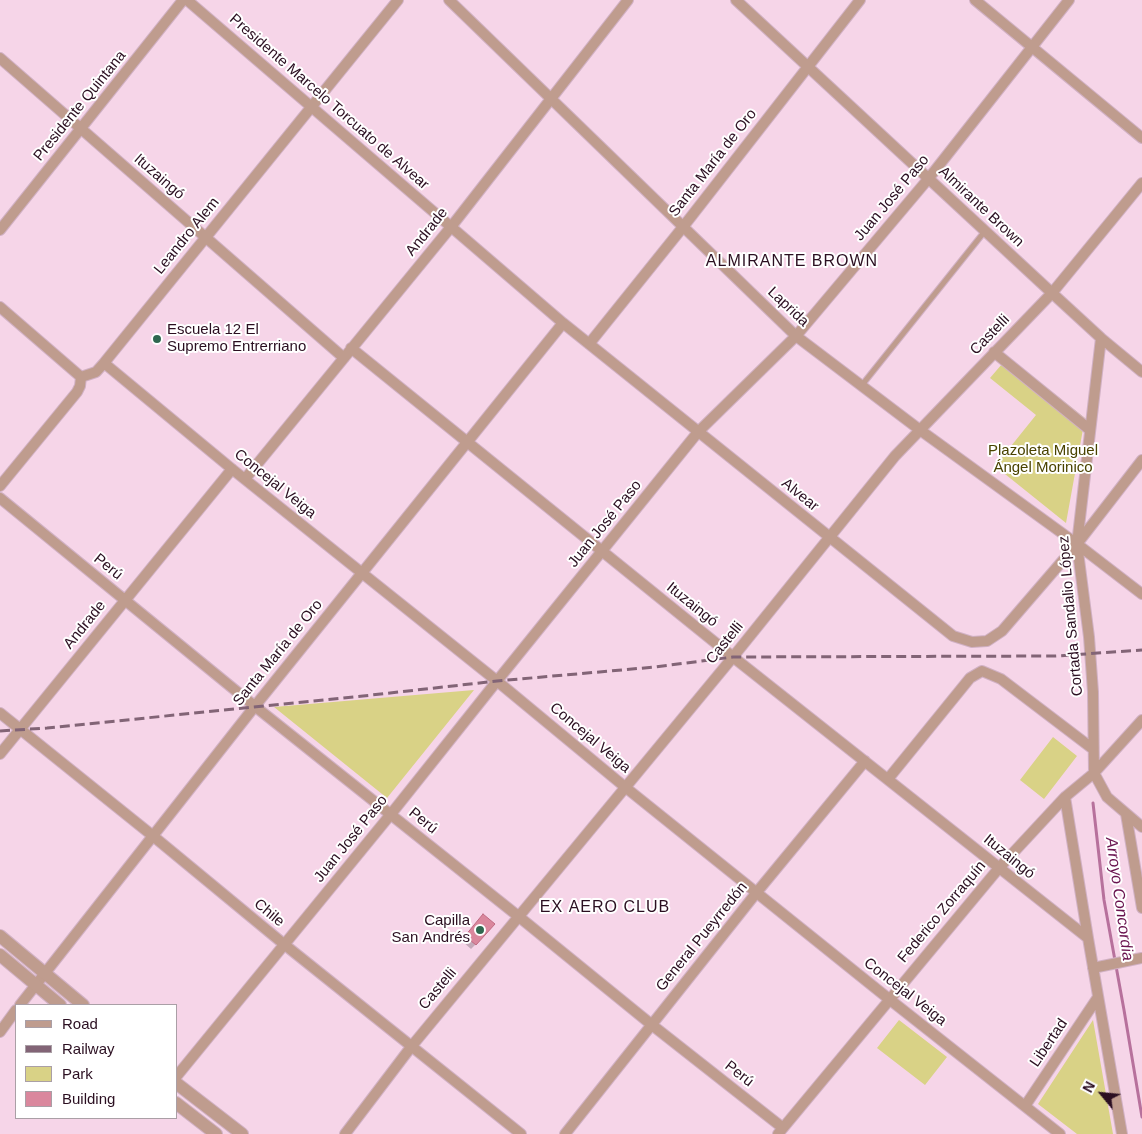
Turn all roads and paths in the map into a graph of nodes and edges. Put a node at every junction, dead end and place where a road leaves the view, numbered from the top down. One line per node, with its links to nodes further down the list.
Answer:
1 (183, 0): 15 (street, Presidente Quintana)
2 (187, 0): 14 (street, Presidente Marcelo Torcuato de Alvear)
3 (398, 0): 14 (street, Leandro Alem)
4 (449, 0): 13 (street, Laprida)
5 (628, 0): 13 (street, Andrade)
6 (736, 0): 12 (street, Almirante Brown)
7 (860, 0): 12 (street, Santa María de Oro)
8 (975, 0): 10 (street)
9 (1069, 0): 10 (street, Juan José Paso)
10 (1032, 47): 16 (street); 17 (street, Juan José Paso)
11 (0, 58): 15 (street, Ituzaingó)
12 (807, 67): 17 (street, Almirante Brown); 20 (street, Santa María de Oro)
13 (550, 98): 19 (street, Andrade); 20 (street, Laprida)
14 (312, 107): 19 (street, Presidente Marcelo Torcuato de Alvear); 23 (street, Leandro Alem)
15 (81, 129): 21 (street, Presidente Quintana); 23 (street, Ituzaingó)
16 (1142, 138)
17 (929, 178): 22 (street, Almirante Brown); 27 (street, Juan José Paso)
18 (1142, 183): 24 (street, Castelli)
19 (451, 227): 26 (street, Presidente Marcelo Torcuato de Alvear); 30 (street, Andrade)
20 (683, 227): 27 (street, Laprida); 29 (street, Santa María de Oro)
21 (0, 230)
22 (985, 230): 24 (street, Almirante Brown); 36 (lane)
23 (205, 238): 32 (street, Ituzaingó); 33 (street, Leandro Alem)
24 (1052, 293): 28 (street, Almirante Brown); 31 (street, Castelli)
25 (0, 307): 35 (street)
26 (563, 323): 29 (street, Presidente Marcelo Torcuato de Alvear); 40 (street, Santa María de Oro)
27 (796, 336): 36 (street, Laprida); 39 (street, Juan José Paso)
28 (1101, 338): 34 (street, Almirante Brown); 38 (street, Cortada Sandalio López)
29 (589, 344): 39 (street, Alvear)
30 (351, 348): 32 (street, Andrade); 40 (street, Ituzaingó)
31 (994, 352): 37 (street, Castelli); 38 (street)
32 (344, 358): 43 (street, Andrade)
33 (104, 363): 35 (street, Leandro Alem); 42 (street, Concejal Veiga)
34 (1142, 372)
35 (81, 377): 44 (street)
36 (862, 385): 37 (street, Laprida)
37 (920, 430): 46 (street, Castelli); 47 (street, Laprida)
38 (1090, 430): 47 (street, Cortada Sandalio López)
39 (698, 432): 46 (street, Alvear); 48 (street, Juan José Paso)
40 (468, 441): 48 (street, Ituzaingó); 49 (street, Santa María de Oro)
41 (1142, 460): 47 (street)
42 (232, 469): 43 (street, Concejal Veiga); 51 (street, Andrade)
43 (245, 479): 49 (street, Concejal Veiga)
44 (0, 486)
45 (0, 498): 51 (street, Perú)
46 (830, 538): 47 (street, Alvear); 52 (street, Castelli)
47 (1077, 544): 50 (street, Laprida); 58 (street, Cortada Sandalio López)
48 (602, 550): 52 (street, Ituzaingó); 53 (street, Juan José Paso)
49 (362, 573): 53 (street, Concejal Veiga); 54 (street, Santa María de Oro)
50 (1142, 594)
51 (125, 600): 54 (street, Perú); 57 (street, Andrade)
52 (733, 657): 60 (street, Ituzaingó); 63 (street, Castelli)
53 (497, 680): 63 (street, Concejal Veiga); 65 (street, Juan José Paso)
54 (255, 706): 65 (street, Perú); 68 (street, Santa María de Oro)
55 (0, 712): 57 (street, Chile)
56 (1142, 720): 61 (street, Federico Zorraquín)
57 (21, 730): 59 (street, Andrade); 68 (street, Chile)
58 (1094, 750): 61 (street, Cortada Sandalio López); 62 (street)
59 (0, 754)
60 (865, 760): 62 (street, Ituzaingó); 70 (street, General Pueyrredón)
61 (1094, 772): 64 (street, Federico Zorraquín); 66 (street)
62 (888, 779): 69 (street, Ituzaingó)
63 (625, 787): 70 (street, Concejal Veiga); 72 (street, Castelli)
64 (1065, 798): 69 (street, Federico Zorraquín); 74 (street)
65 (391, 814): 72 (street, Perú); 75 (street, Juan José Paso)
66 (1126, 814): 67 (street); 71 (street)
67 (1142, 827)
68 (153, 836): 75 (street, Chile); 79 (street, Santa María de Oro)
69 (998, 868): 74 (street, Ituzaingó); 82 (street, Federico Zorraquín)
70 (757, 892): 82 (street, Concejal Veiga); 87 (street, General Pueyrredón)
71 (1142, 908)
72 (518, 916): 87 (street, Perú); 89 (street, Castelli)
73 (0, 936): 79 (street)
74 (1088, 938): 78 (street)
75 (285, 945): 89 (street, Chile); 90 (street, Juan José Paso)
76 (0, 955): 80 (street)
77 (1142, 958): 78 (street)
78 (1093, 968): 81 (street)
79 (45, 973): 80 (street, Santa María de Oro); 85 (street)
80 (36, 985): 83 (street, Santa María de Oro); 84 (street)
81 (1098, 997): 93 (street, Libertad); 101 (street)
82 (889, 999): 93 (street, Concejal Veiga); 94 (street, Federico Zorraquín)
83 (21, 1004)
84 (59, 1004)
85 (82, 1004)
86 (15, 1011): 88 (street)
87 (652, 1024): 94 (street, Perú); 99 (street, General Pueyrredón)
88 (0, 1032)
89 (411, 1046): 97 (street, Castelli); 98 (street, Chile)
90 (178, 1075)
91 (178, 1085): 96 (street)
92 (178, 1105): 95 (street)
93 (1025, 1106): 100 (street, Concejal Veiga)
94 (781, 1131)
95 (216, 1134)
96 (242, 1134)
97 (345, 1134)
98 (521, 1134)
99 (565, 1134)
100 (1060, 1134)
101 (1122, 1134)

